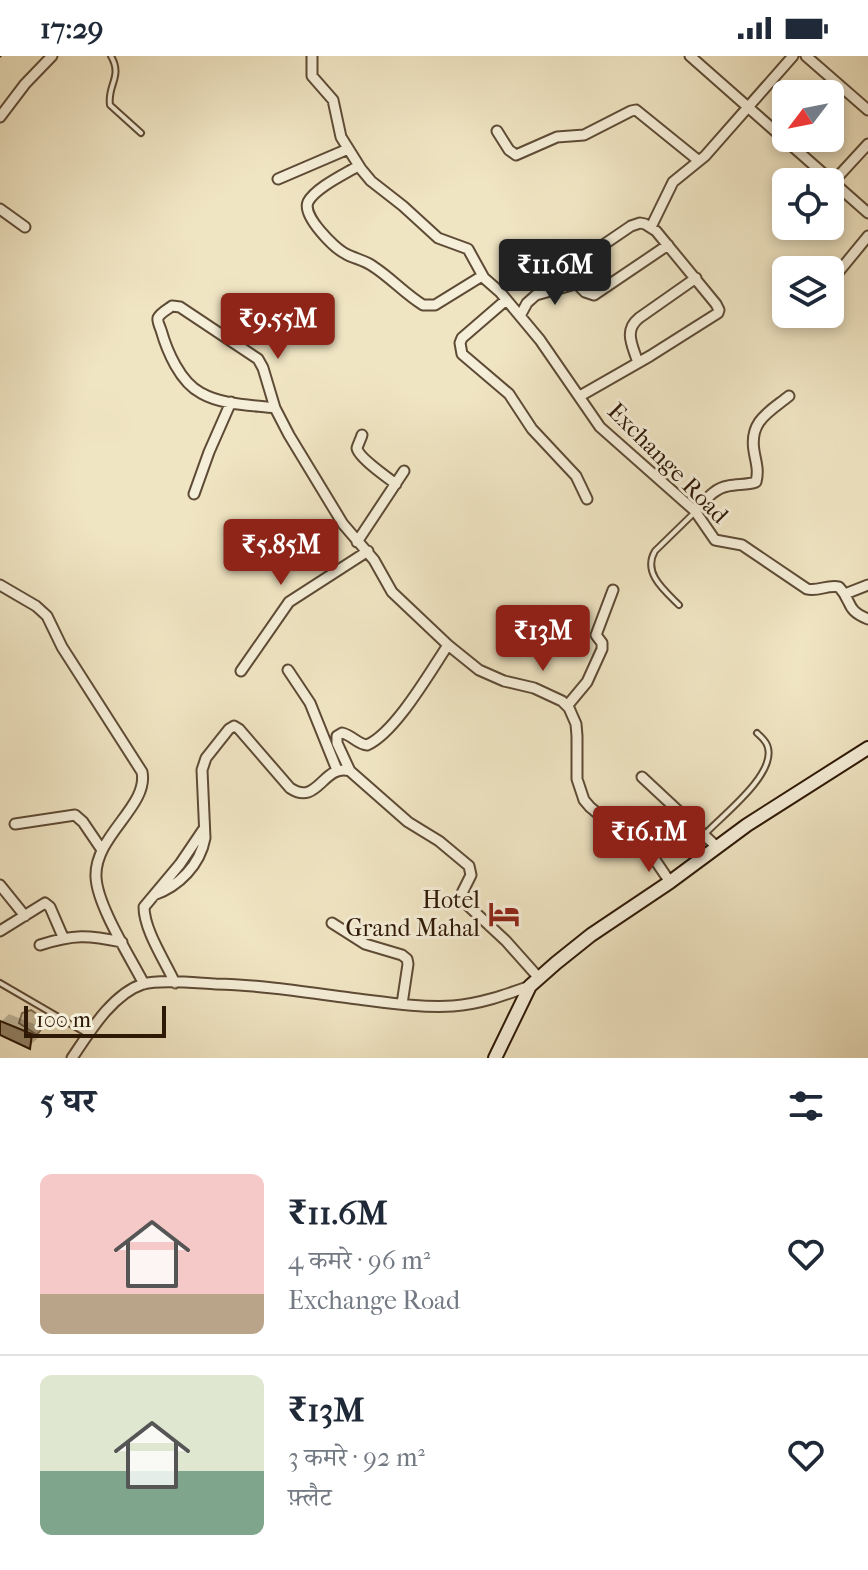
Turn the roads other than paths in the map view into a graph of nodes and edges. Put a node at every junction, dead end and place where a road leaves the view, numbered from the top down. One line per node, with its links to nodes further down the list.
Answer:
1 (52, 56): 9 (street)
2 (111, 56): 11 (lane)
3 (312, 56): 13 (street, Exchange Road)
4 (690, 56): 7 (street)
5 (793, 56): 7 (street)
6 (806, 56): 8 (street)
7 (747, 106): 14 (street); 16 (street)
8 (868, 110)
9 (0, 117)
10 (497, 131): 14 (street)
11 (141, 133)
12 (868, 144): 17 (street)
13 (348, 149): 15 (street, Exchange Road); 18 (street)
14 (699, 161): 23 (street)
15 (358, 166): 27 (street, Exchange Road); 27 (street)
16 (817, 168)
17 (844, 170)
18 (278, 179)
19 (844, 192): 21 (street)
20 (0, 209): 22 (street)
21 (868, 213)
22 (25, 227)
23 (651, 227): 25 (street); 29 (street)
24 (868, 236): 26 (street)
25 (668, 245): 28 (street); 29 (street)
26 (844, 265)
27 (482, 276): 30 (street, Exchange Road)
28 (696, 278): 32 (street); 32 (street)
29 (579, 283): 31 (street)
30 (506, 300): 31 (street, Exchange Road); 41 (street)
31 (520, 316): 33 (street, Exchange Road)
32 (638, 363): 33 (street)
33 (580, 396): 42 (street, Exchange Road)
34 (789, 396): 42 (street)
35 (231, 402): 36 (street); 36 (street); 40 (street)
36 (275, 408): 43 (street)
37 (362, 435): 39 (street)
38 (404, 471): 39 (street)
39 (396, 484): 43 (street)
40 (194, 494)
41 (587, 499)
42 (695, 511): 48 (street, Exchange Road); 49 (lane)
43 (357, 542): 44 (street)
44 (368, 551): 51 (street); 53 (street)
45 (0, 585): 63 (street)
46 (868, 585): 48 (street)
47 (613, 590): 54 (street)
48 (845, 594): 50 (street)
49 (679, 605)
50 (868, 619)
51 (448, 645): 54 (street); 58 (street)
52 (288, 670): 57 (street)
53 (241, 671)
54 (567, 706): 64 (street)
55 (757, 733): 61 (lane)
56 (868, 748): 62 (main road)
57 (337, 770): 58 (street); 74 (street)
58 (350, 771): 72 (street)
59 (642, 777): 61 (street)
60 (15, 824): 63 (street)
61 (704, 834): 62 (street)
62 (717, 847): 64 (main road)
63 (102, 850): 70 (street)
64 (670, 882): 72 (main road)
65 (0, 885): 66 (street)
66 (25, 916): 68 (street); 69 (street)
67 (332, 923): 76 (street)
68 (0, 931)
69 (63, 937): 70 (street); 71 (street)
70 (122, 942): 75 (street)
71 (40, 945)
72 (534, 982): 76 (street); 79 (main road)
73 (0, 983): 77 (lane)
74 (175, 983): 75 (street); 76 (street)
75 (144, 984): 77 (street)
76 (402, 1004)
77 (88, 1034): 78 (street)
78 (72, 1058)
79 (495, 1058)

